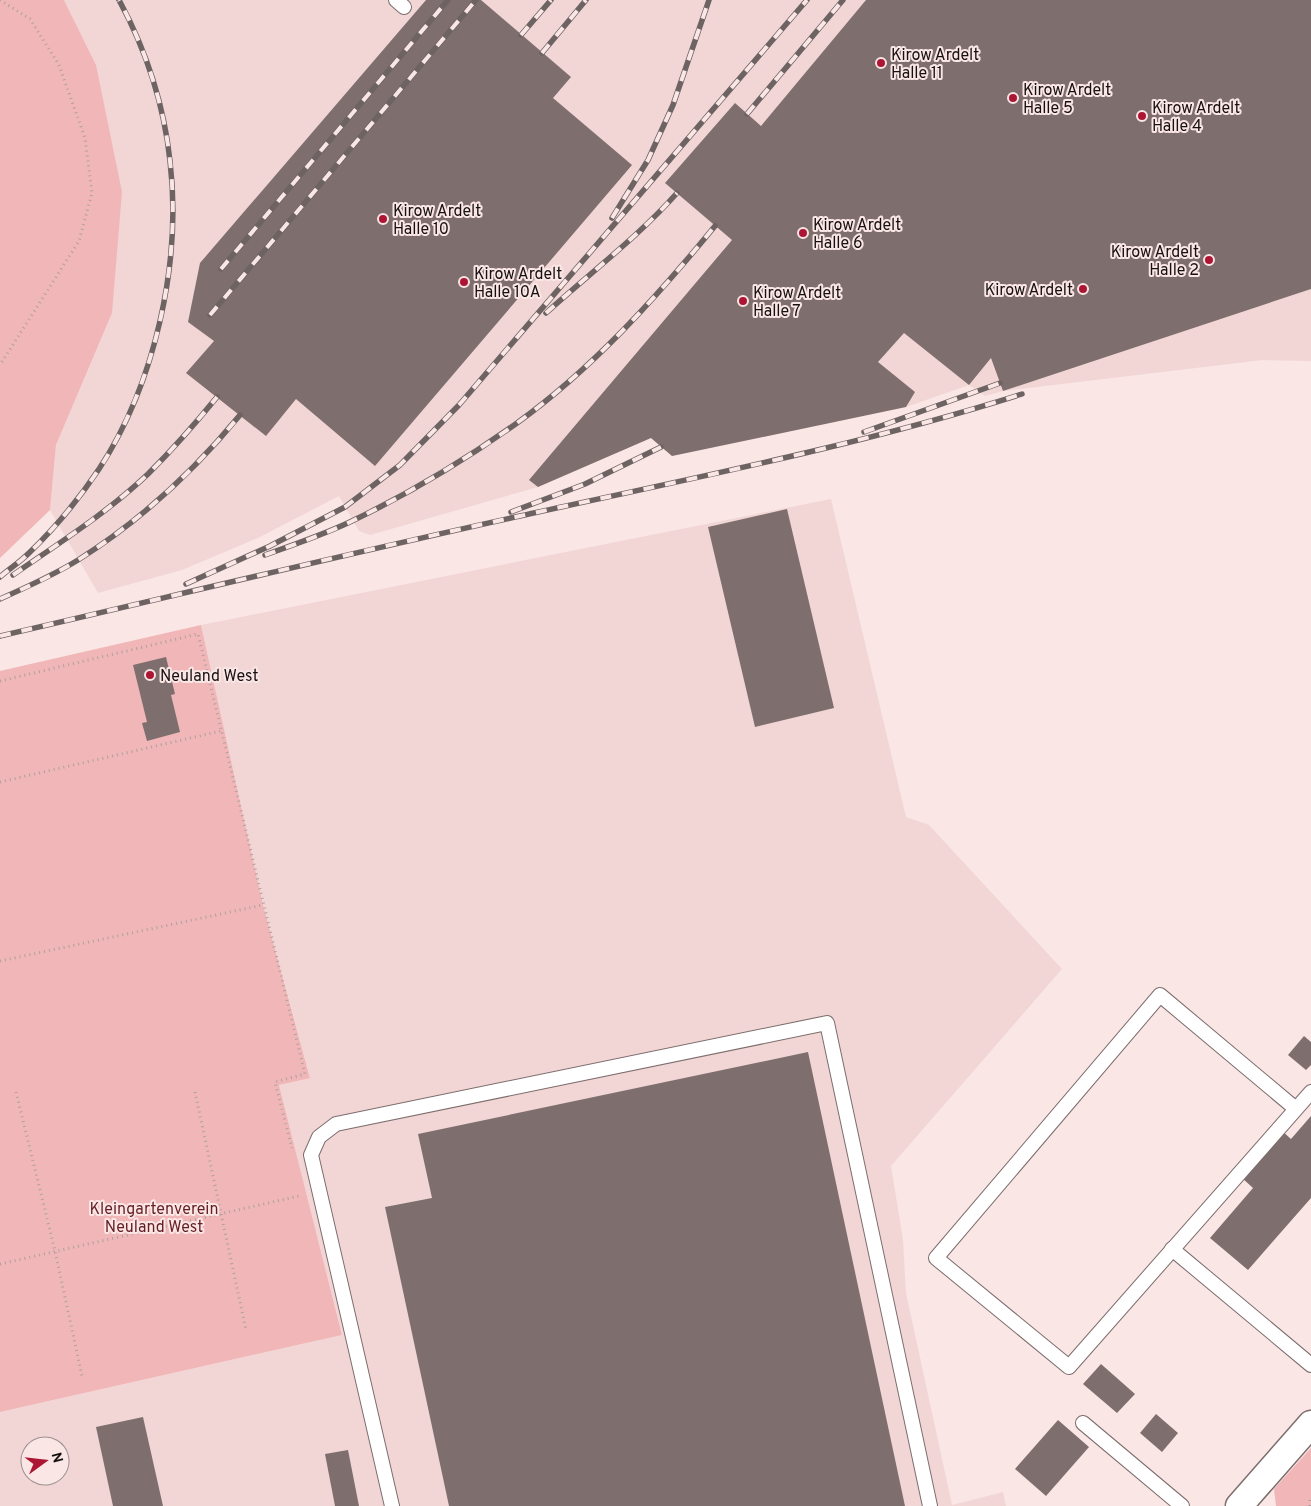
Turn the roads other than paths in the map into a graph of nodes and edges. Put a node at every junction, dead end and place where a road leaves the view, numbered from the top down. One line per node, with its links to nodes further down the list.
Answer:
1 (1311, 1092): 2 (lane)
2 (1296, 1109): 3 (lane); 3 (lane)
3 (1172, 1249): 4 (lane)
4 (1311, 1365)
5 (1083, 1423): 9 (lane)
6 (1311, 1424): 10 (street)
7 (392, 1506): 8 (lane)
8 (930, 1506)
9 (1182, 1506)
10 (1239, 1506)

